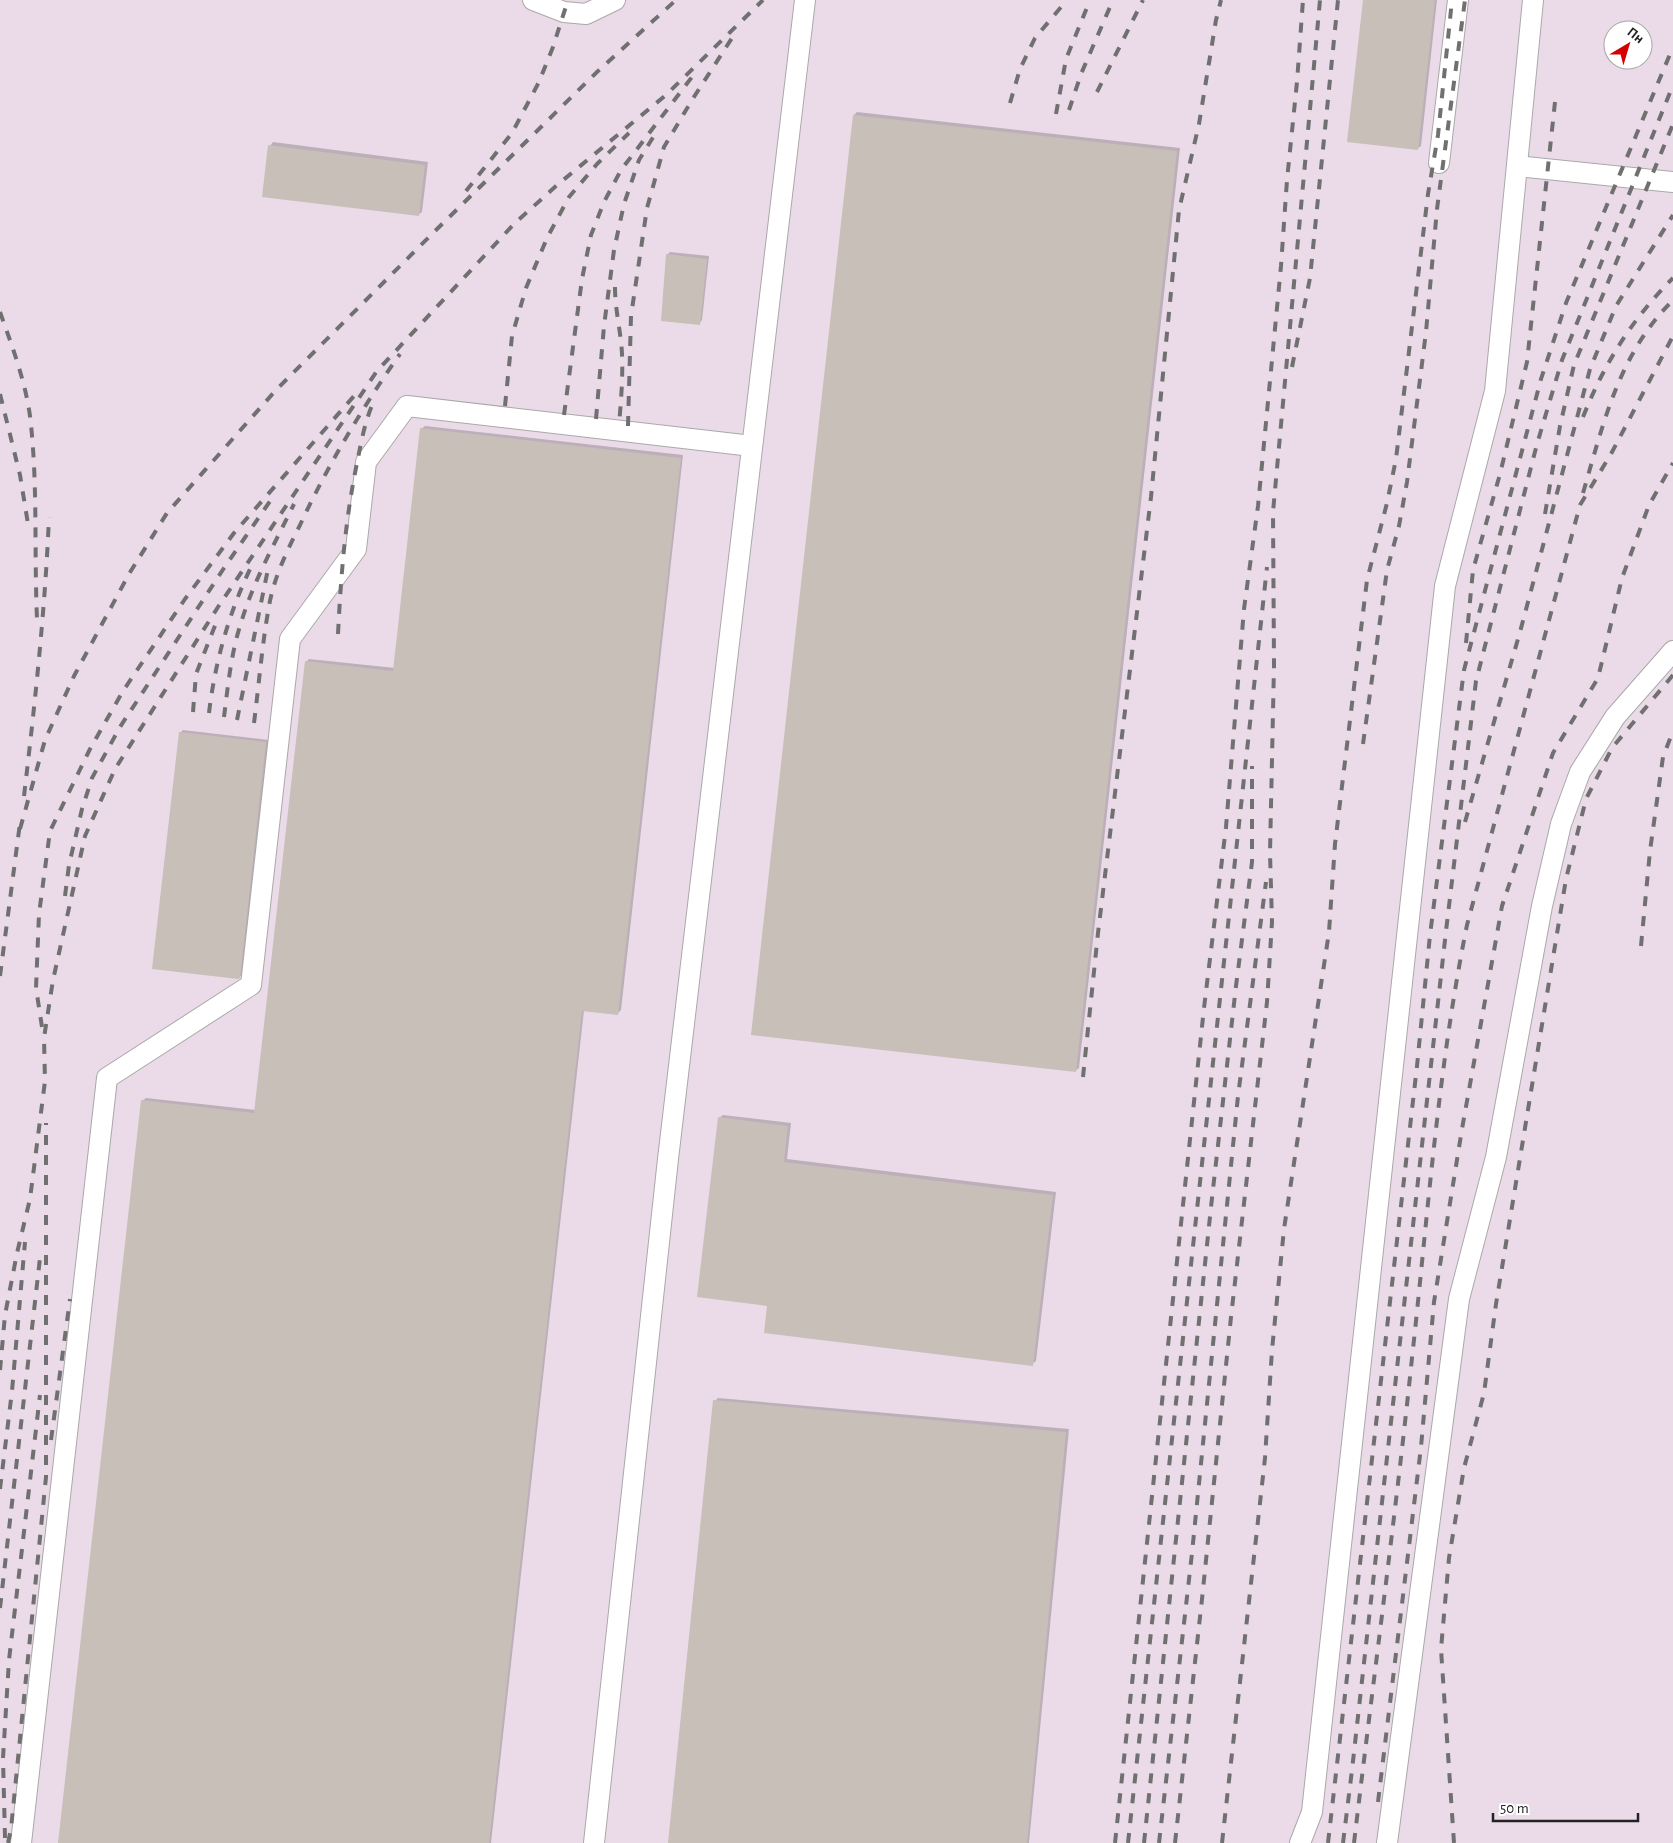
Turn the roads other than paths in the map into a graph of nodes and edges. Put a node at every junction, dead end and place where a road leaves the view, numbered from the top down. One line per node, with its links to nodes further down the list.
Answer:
1 (533, 0): 2 (lane)
2 (615, 0)
3 (805, 0): 9 (lane)
4 (1458, 0): 6 (lane)
5 (1533, 0): 7 (lane)
6 (1439, 163)
7 (1517, 166): 8 (lane); 13 (lane)
8 (1672, 180)
9 (752, 446): 11 (lane); 12 (lane)
10 (1673, 651): 14 (lane)
11 (21, 1843)
12 (594, 1843)
13 (1300, 1843)
14 (1387, 1843)

